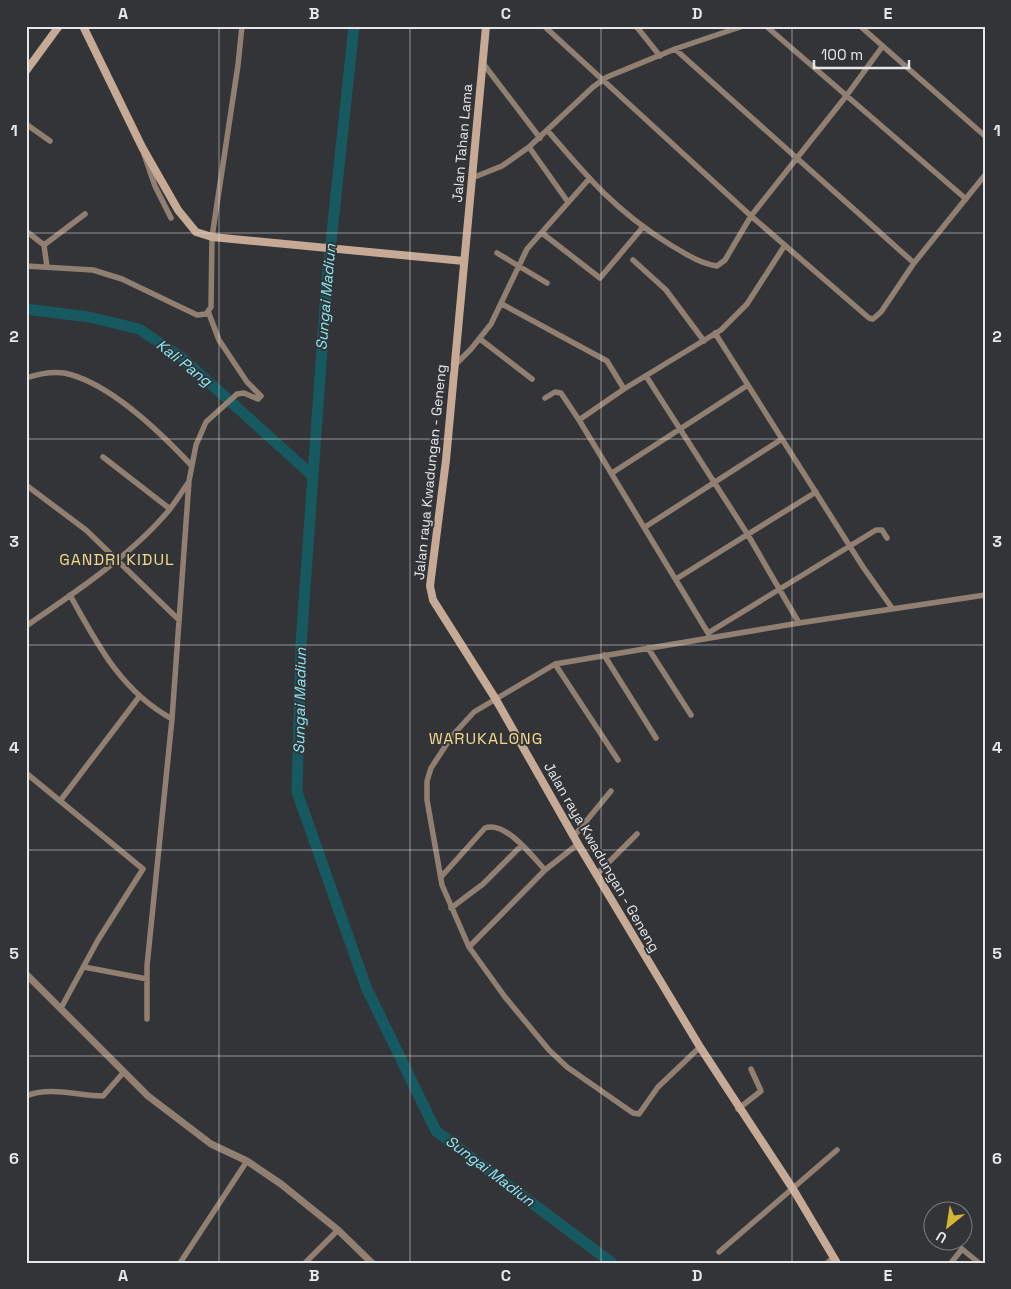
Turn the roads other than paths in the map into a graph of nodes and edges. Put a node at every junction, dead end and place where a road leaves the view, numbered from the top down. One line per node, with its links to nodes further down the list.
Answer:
1 (59, 26): 14 (main road)
2 (83, 26): 22 (main road)
3 (242, 26): 36 (street)
4 (486, 26): 13 (main road, Jalan Tahan Lama)
5 (544, 26): 15 (street)
6 (636, 26): 12 (street)
7 (743, 26): 11 (street)
8 (766, 26): 16 (street)
9 (860, 26): 10 (street)
10 (882, 47): 16 (street); 19 (street)
11 (675, 50): 12 (street); 24 (street)
12 (660, 56): 15 (street)
13 (482, 62): 20 (street); 26 (main road, Jalan Tahan Lama)
14 (26, 71)
15 (602, 81): 18 (street); 31 (street)
16 (847, 95): 24 (street); 28 (street)
17 (26, 124): 21 (street)
18 (548, 131): 20 (street); 27 (street)
19 (985, 136)
20 (540, 138): 23 (street)
21 (50, 141)
22 (142, 146): 32 (street); 36 (main road)
23 (529, 147): 26 (street); 29 (street)
24 (797, 159): 31 (street); 42 (street)
25 (985, 175): 28 (street)
26 (472, 178): 41 (main road, Jalan Tahan Lama)
27 (589, 179): 29 (street); 33 (street)
28 (966, 199): 42 (street)
29 (568, 202): 35 (street)
30 (85, 214): 37 (street)
31 (751, 216): 33 (street); 38 (street)
32 (171, 218)
33 (642, 227): 35 (street)
34 (26, 231): 37 (street)
35 (542, 233): 43 (street)
36 (212, 237): 41 (main road); 48 (street)
37 (44, 245): 45 (street)
38 (785, 245): 42 (street); 49 (street)
39 (498, 253): 43 (street)
40 (633, 260): 51 (street)
41 (464, 261): 52 (main road, Jalan raya Kwadungan - Geneng)
42 (914, 262)
43 (518, 265): 46 (street); 47 (street)
44 (26, 266): 45 (street)
45 (47, 267): 48 (street)
46 (547, 283)
47 (502, 304): 50 (street); 57 (street)
48 (208, 311): 63 (street)
49 (715, 333): 51 (street); 56 (street)
50 (480, 339): 52 (street); 55 (street)
51 (704, 341): 53 (street)
52 (453, 366): 88 (main road, Jalan raya Kwadungan - Geneng)
53 (646, 376): 57 (street); 60 (street)
54 (26, 378): 63 (street)
55 (532, 379)
56 (748, 386): 60 (street); 61 (street)
57 (624, 389): 59 (street)
58 (545, 398): 59 (street)
59 (579, 420): 64 (street)
60 (679, 430): 64 (street); 66 (street)
61 (782, 439): 66 (street); 68 (street)
62 (103, 457): 69 (street)
63 (191, 466): 65 (street)
64 (612, 473): 70 (street)
65 (189, 481): 69 (street); 80 (street)
66 (712, 482): 70 (street); 71 (street)
67 (26, 485): 74 (street)
68 (816, 492): 71 (street); 73 (street)
69 (170, 509): 74 (street)
70 (645, 527): 75 (street)
71 (748, 535): 75 (street); 76 (street)
72 (887, 538): 73 (street)
73 (850, 545): 76 (street); 79 (street)
74 (116, 559): 77 (street); 80 (street)
75 (676, 579): 83 (street)
76 (779, 588): 81 (street); 83 (street)
77 (70, 595): 82 (street); 87 (street)
78 (985, 595): 79 (street)
79 (892, 608): 81 (street)
80 (179, 620): 90 (street)
81 (799, 623): 83 (street)
82 (26, 626)
83 (709, 635): 84 (street)
84 (648, 648): 85 (street); 89 (street)
85 (604, 655): 86 (street); 91 (street)
86 (555, 664): 88 (street); 92 (street)
87 (139, 697): 90 (street); 95 (street)
88 (496, 698): 97 (main road, Jalan raya Kwadungan - Geneng); 101 (street)
89 (691, 715)
90 (172, 719): 106 (street)
91 (656, 738)
92 (618, 760)
93 (26, 773): 95 (street)
94 (611, 791): 97 (street)
95 (60, 800): 104 (street)
96 (637, 834): 100 (street)
97 (576, 840): 99 (street); 100 (main road, Jalan raya Kwadungan - Geneng)
98 (522, 845): 99 (street); 101 (street); 102 (street)
99 (546, 870): 103 (street)
100 (596, 875): 109 (main road, Jalan raya Kwadungan - Geneng)
101 (440, 877): 102 (street)
102 (451, 908): 103 (street)
103 (469, 947): 109 (street)
104 (84, 967): 106 (street); 107 (street)
105 (26, 974): 107 (street)
106 (147, 979): 108 (street)
107 (61, 1008): 111 (street)
108 (147, 1019)
109 (700, 1047): 113 (main road, Jalan raya Kwadungan - Geneng)
110 (750, 1069): 113 (street)
111 (124, 1073): 112 (street); 115 (street)
112 (26, 1096)
113 (738, 1109): 116 (main road, Jalan raya Kwadungan - Geneng)
114 (838, 1150): 116 (street)
115 (247, 1162): 117 (street); 120 (street)
116 (792, 1189): 118 (street); 119 (main road, Jalan raya Kwadungan - Geneng)
117 (338, 1230): 121 (street); 122 (street)
118 (718, 1252)
119 (833, 1261)
120 (180, 1263)
121 (305, 1263)
122 (372, 1263)
123 (951, 1263): 124 (street)
124 (979, 1263)

